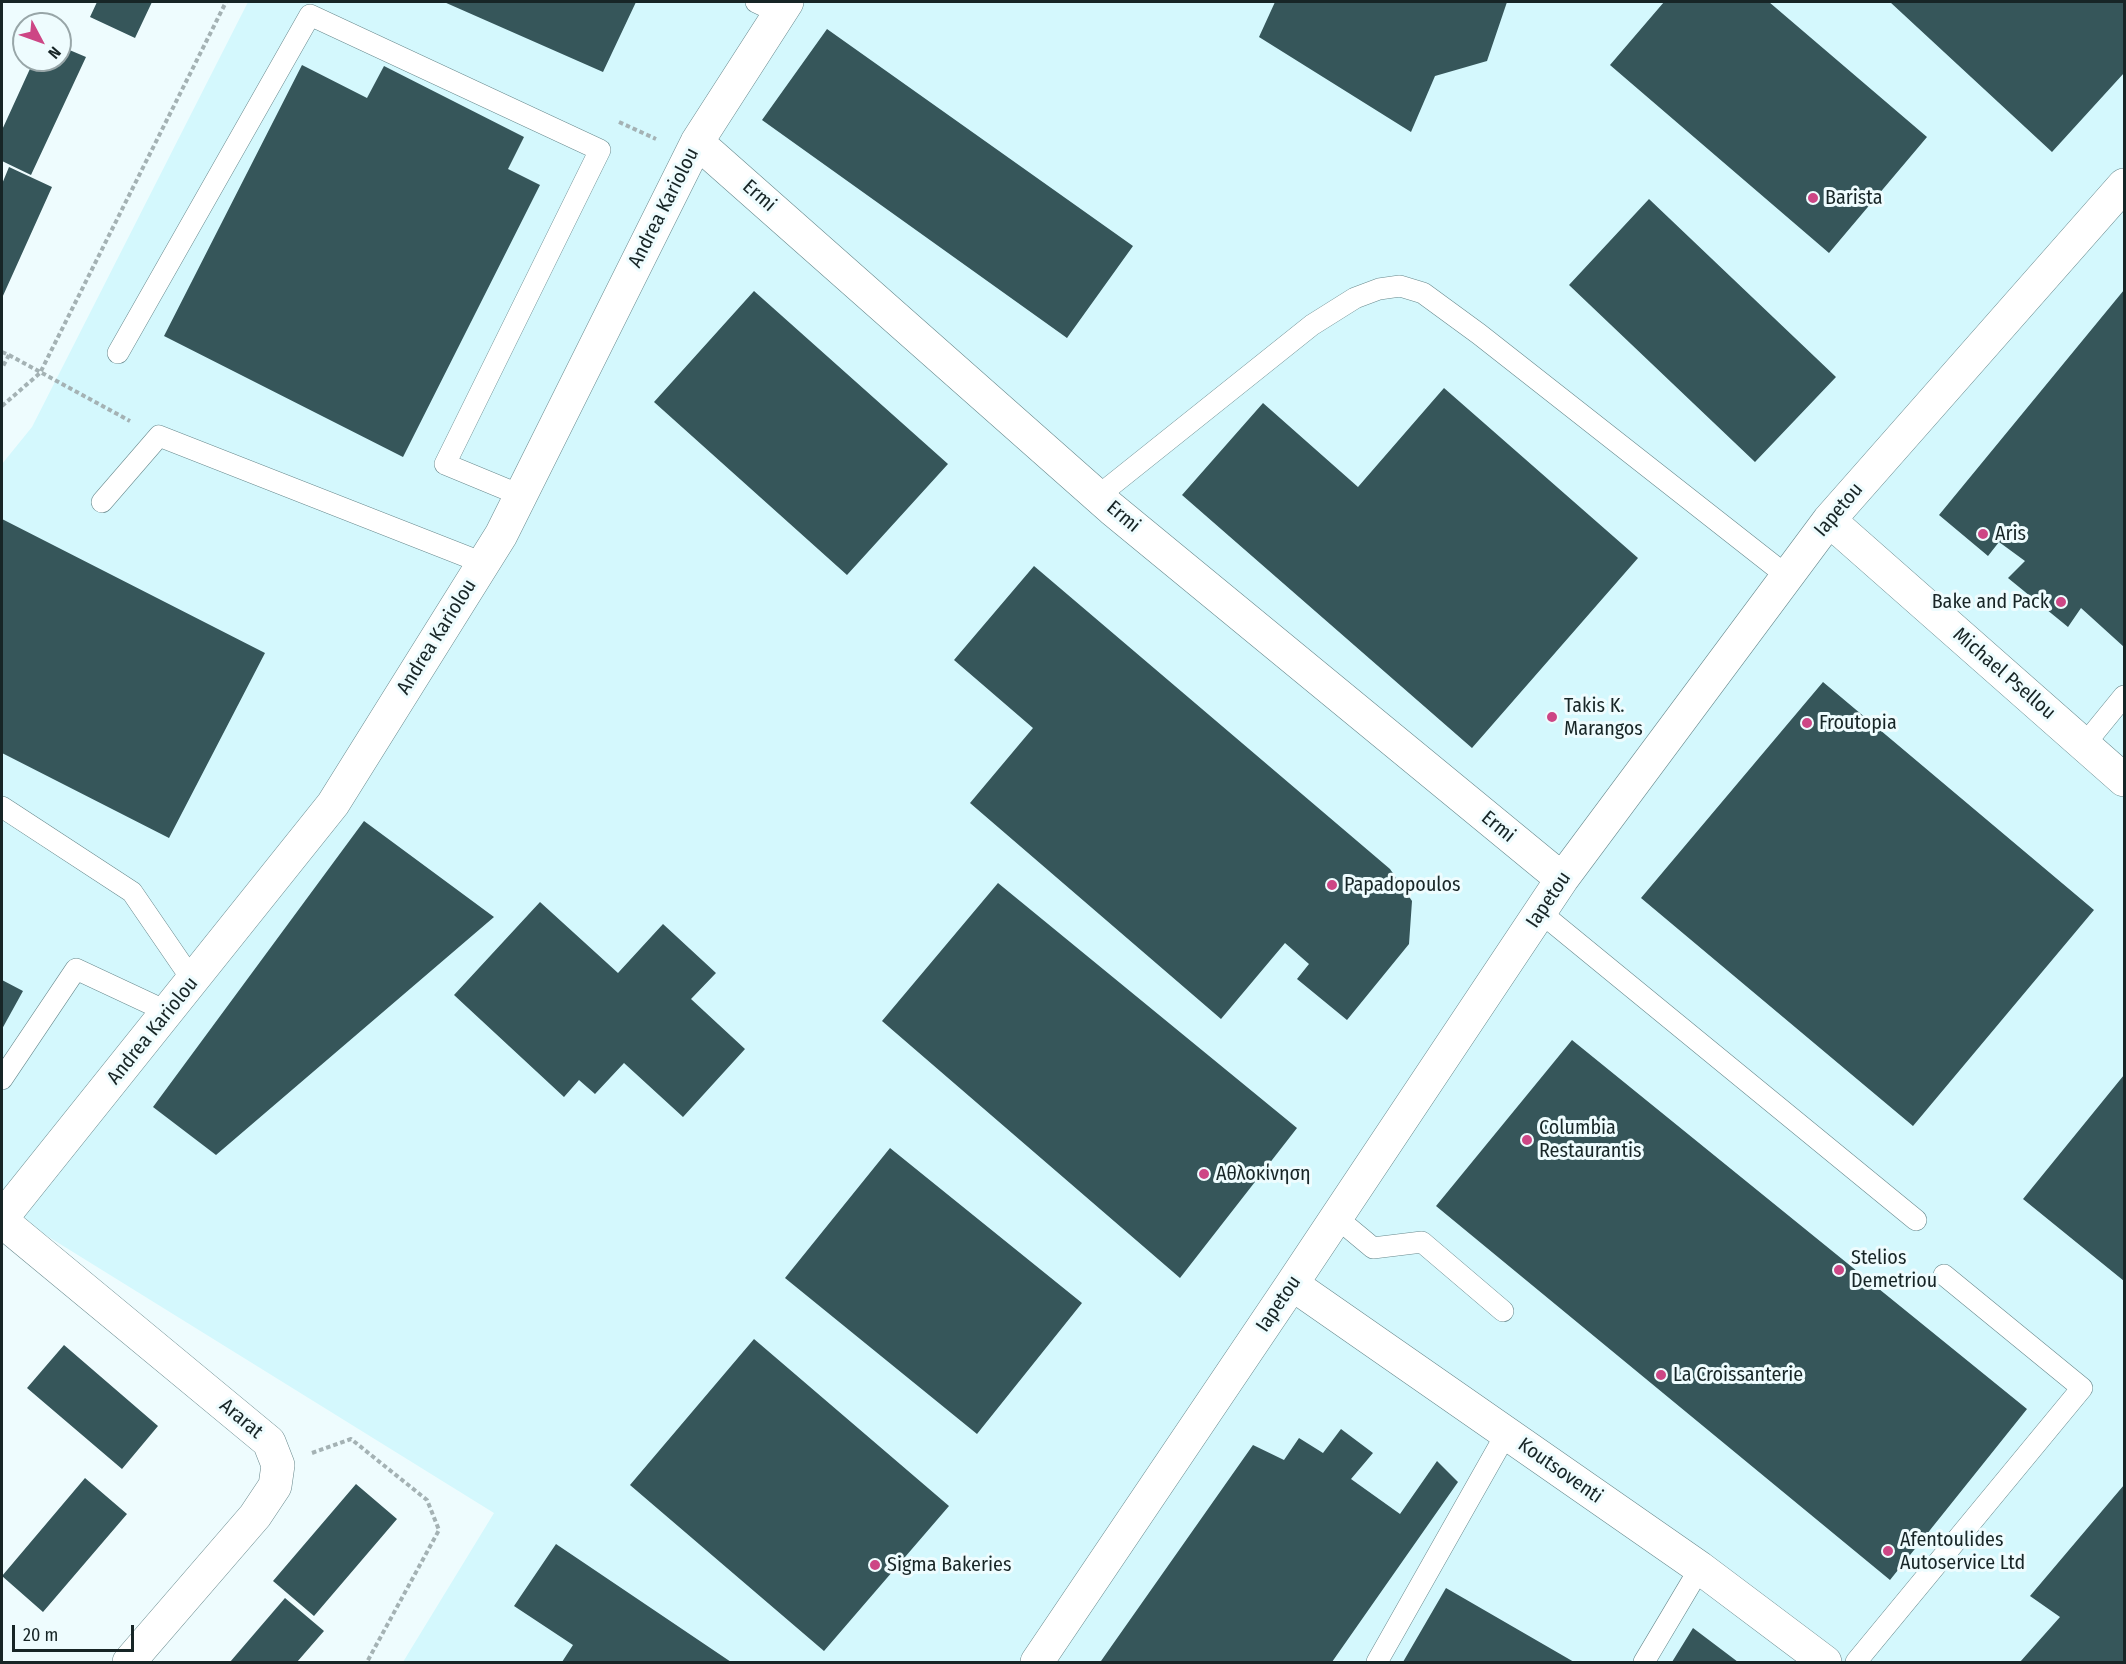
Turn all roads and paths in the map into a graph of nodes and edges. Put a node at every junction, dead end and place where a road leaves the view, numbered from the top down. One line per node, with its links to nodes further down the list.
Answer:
1 (226, 2): 9 (path)
2 (774, 5): 3 (street, Andrea Kariolou)
3 (697, 142): 12 (street, Andrea Kariolou); 13 (street, Ermi)
4 (2124, 185): 15 (street, Iapetou)
5 (2, 352): 7 (path)
6 (118, 353): 12 (lane)
7 (9, 355): 8 (path); 9 (path)
8 (2, 368)
9 (40, 373): 10 (path); 11 (path)
10 (2, 406)
11 (159, 436): 14 (lane); 16 (lane)
12 (520, 495): 16 (street, Andrea Kariolou)
13 (1098, 496): 17 (lane); 22 (street, Ermi)
14 (102, 502)
15 (1829, 520): 17 (street, Iapetou); 19 (street, Michael Psellou)
16 (483, 563): 24 (street, Andrea Kariolou)
17 (1787, 576): 22 (street, Iapetou)
18 (2124, 696): 19 (lane)
19 (2084, 745): 20 (street, Michael Psellou)
20 (2124, 780)
21 (2, 807): 24 (lane)
22 (1562, 879): 23 (street, Iapetou)
23 (1540, 912): 27 (street, Iapetou); 29 (lane)
24 (193, 981): 25 (street, Andrea Kariolou)
25 (168, 1012): 26 (lane); 28 (street, Andrea Kariolou)
26 (2, 1079)
27 (1337, 1218): 31 (street, Iapetou); 32 (lane)
28 (2, 1220): 34 (street, Ararat)
29 (1916, 1220)
30 (1944, 1275): 42 (lane)
31 (1292, 1284): 33 (street, Koutsoventi); 38 (street, Iapetou)
32 (1503, 1311)
33 (1506, 1434): 35 (street, Koutsoventi); 39 (lane)
34 (278, 1466): 36 (street); 37 (path)
35 (1700, 1568): 40 (lane); 41 (street, Koutsoventi)
36 (129, 1662)
37 (367, 1662)
38 (1037, 1662)
39 (1377, 1662)
40 (1644, 1662)
41 (1825, 1662)
42 (1856, 1662)

